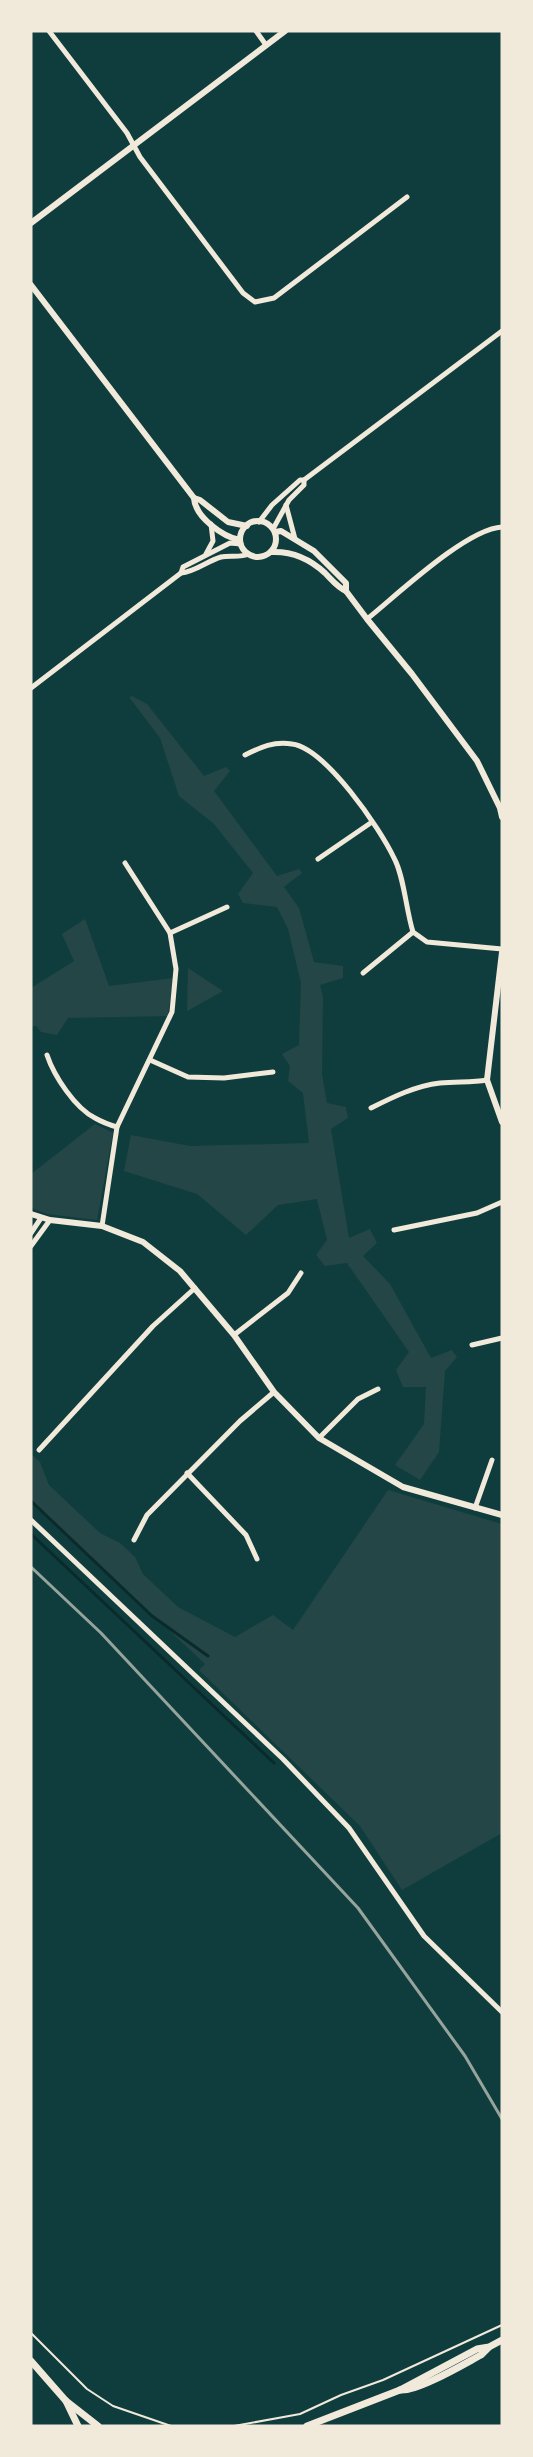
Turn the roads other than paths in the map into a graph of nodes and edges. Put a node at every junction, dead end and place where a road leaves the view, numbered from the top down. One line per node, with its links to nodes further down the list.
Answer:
1 (49, 31): 5 (street)
2 (256, 31): 4 (street)
3 (285, 31): 4 (street)
4 (266, 45): 5 (street)
5 (134, 146): 6 (street); 7 (street)
6 (407, 197)
7 (31, 223)
8 (31, 285): 11 (street)
9 (502, 331): 10 (street)
10 (304, 480): 12 (street); 13 (street)
11 (194, 498): 14 (street); 15 (street)
12 (286, 505): 17 (street); 18 (street)
13 (259, 522): 15 (street); 17 (street)
14 (212, 524): 19 (street); 21 (street)
15 (246, 526): 19 (street)
16 (502, 527): 25 (street)
17 (274, 531): 18 (street); 20 (street)
18 (295, 539): 24 (street)
19 (241, 542): 21 (street); 22 (street)
20 (271, 552): 22 (street); 24 (street)
21 (206, 554): 23 (street)
22 (249, 554): 23 (street)
23 (181, 573): 26 (street)
24 (346, 591): 25 (street)
25 (367, 619): 28 (street)
26 (31, 688)
27 (245, 755): 29 (street)
28 (502, 817)
29 (372, 822): 30 (street); 33 (street)
30 (318, 859)
31 (125, 863): 34 (street)
32 (227, 907): 34 (street)
33 (413, 932): 35 (street); 36 (street)
34 (170, 933): 38 (street)
35 (502, 950): 40 (street)
36 (363, 973)
37 (47, 1055): 43 (street)
38 (150, 1060): 39 (street); 43 (street)
39 (274, 1072)
40 (487, 1080): 41 (street); 42 (street)
41 (371, 1108)
42 (502, 1122)
43 (117, 1128): 48 (street)
44 (502, 1202): 49 (street)
45 (31, 1214): 46 (street)
46 (41, 1218): 47 (street); 50 (street)
47 (50, 1220): 48 (street); 51 (street)
48 (102, 1226): 53 (street)
49 (394, 1230)
50 (31, 1233)
51 (31, 1246)
52 (302, 1273): 54 (street)
53 (195, 1288): 54 (street); 60 (street)
54 (234, 1335): 58 (street)
55 (502, 1338): 56 (street)
56 (472, 1345)
57 (378, 1389): 59 (street)
58 (274, 1392): 59 (street); 62 (street)
59 (319, 1438): 63 (street)
60 (39, 1450)
61 (492, 1460): 63 (street)
62 (187, 1473): 66 (street); 67 (street)
63 (475, 1508): 64 (street)
64 (502, 1515)
65 (31, 1520): 68 (street)
66 (134, 1540)
67 (257, 1559)
68 (502, 2012)
69 (502, 2340): 75 (main road)
70 (31, 2361): 71 (main road)
71 (66, 2401): 72 (main road); 74 (main road)
72 (73, 2422): 73 (main road)
73 (78, 2426)
74 (98, 2426)
75 (307, 2426)

